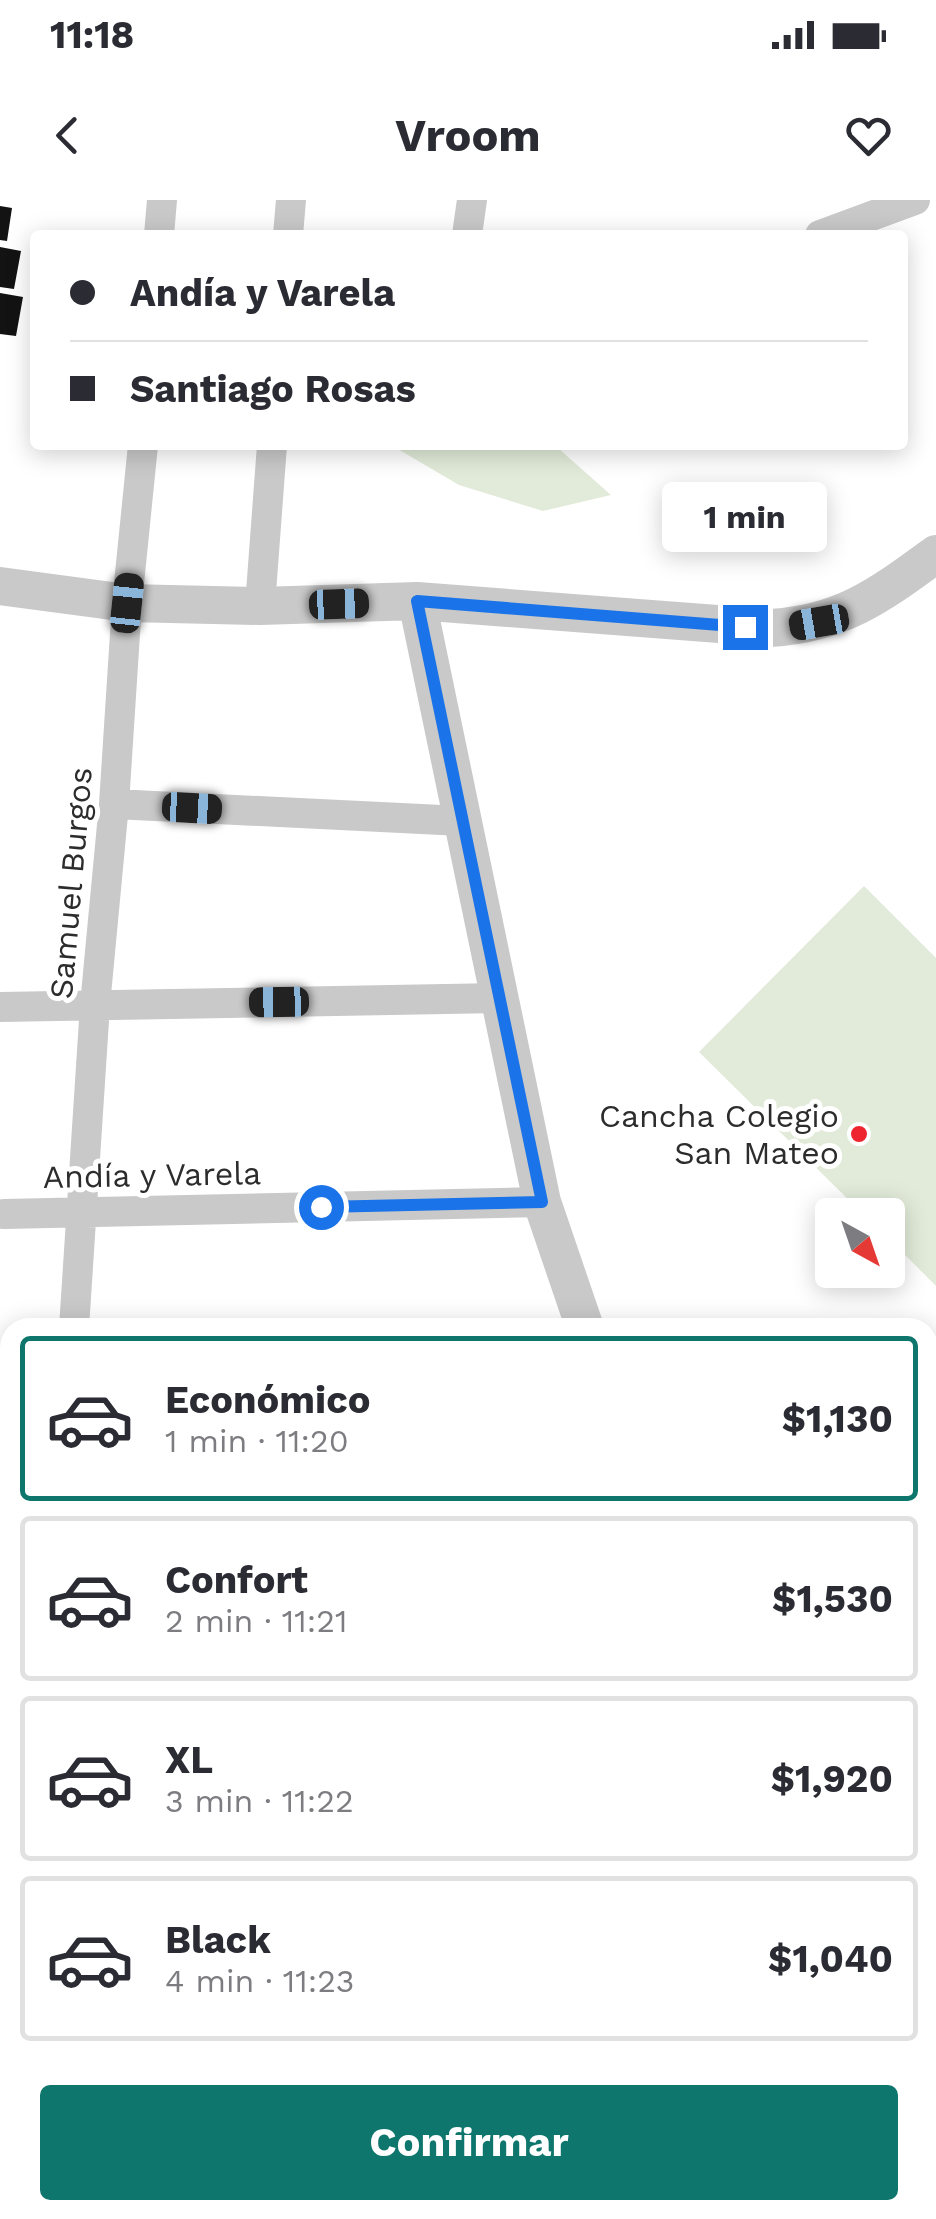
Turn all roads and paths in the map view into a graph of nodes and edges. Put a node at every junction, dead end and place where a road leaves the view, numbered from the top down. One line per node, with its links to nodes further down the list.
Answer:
1 (162, 200): 5 (street)
2 (291, 200): 6 (street)
3 (472, 200): 7 (street)
4 (915, 200): 8 (street)
5 (159, 230)
6 (288, 230)
7 (468, 230)
8 (834, 230)
9 (142, 450): 14 (street, Samuel Burgos)
10 (272, 450): 15 (street)
11 (936, 554): 13 (street)
12 (0, 586): 14 (street)
13 (417, 601): 15 (street); 17 (street)
14 (127, 603): 15 (street); 16 (street, Samuel Burgos)
15 (260, 606)
16 (114, 804): 17 (street); 19 (street, Samuel Burgos)
17 (462, 821): 18 (street)
18 (500, 998): 19 (street); 21 (street)
19 (94, 1005): 20 (street); 22 (street, Samuel Burgos)
20 (0, 1007)
21 (542, 1202): 22 (street, Andía y Varela); 25 (street)
22 (81, 1212): 23 (street, Andía y Varela); 24 (street, Samuel Burgos)
23 (4, 1214)
24 (75, 1318)
25 (582, 1318)

